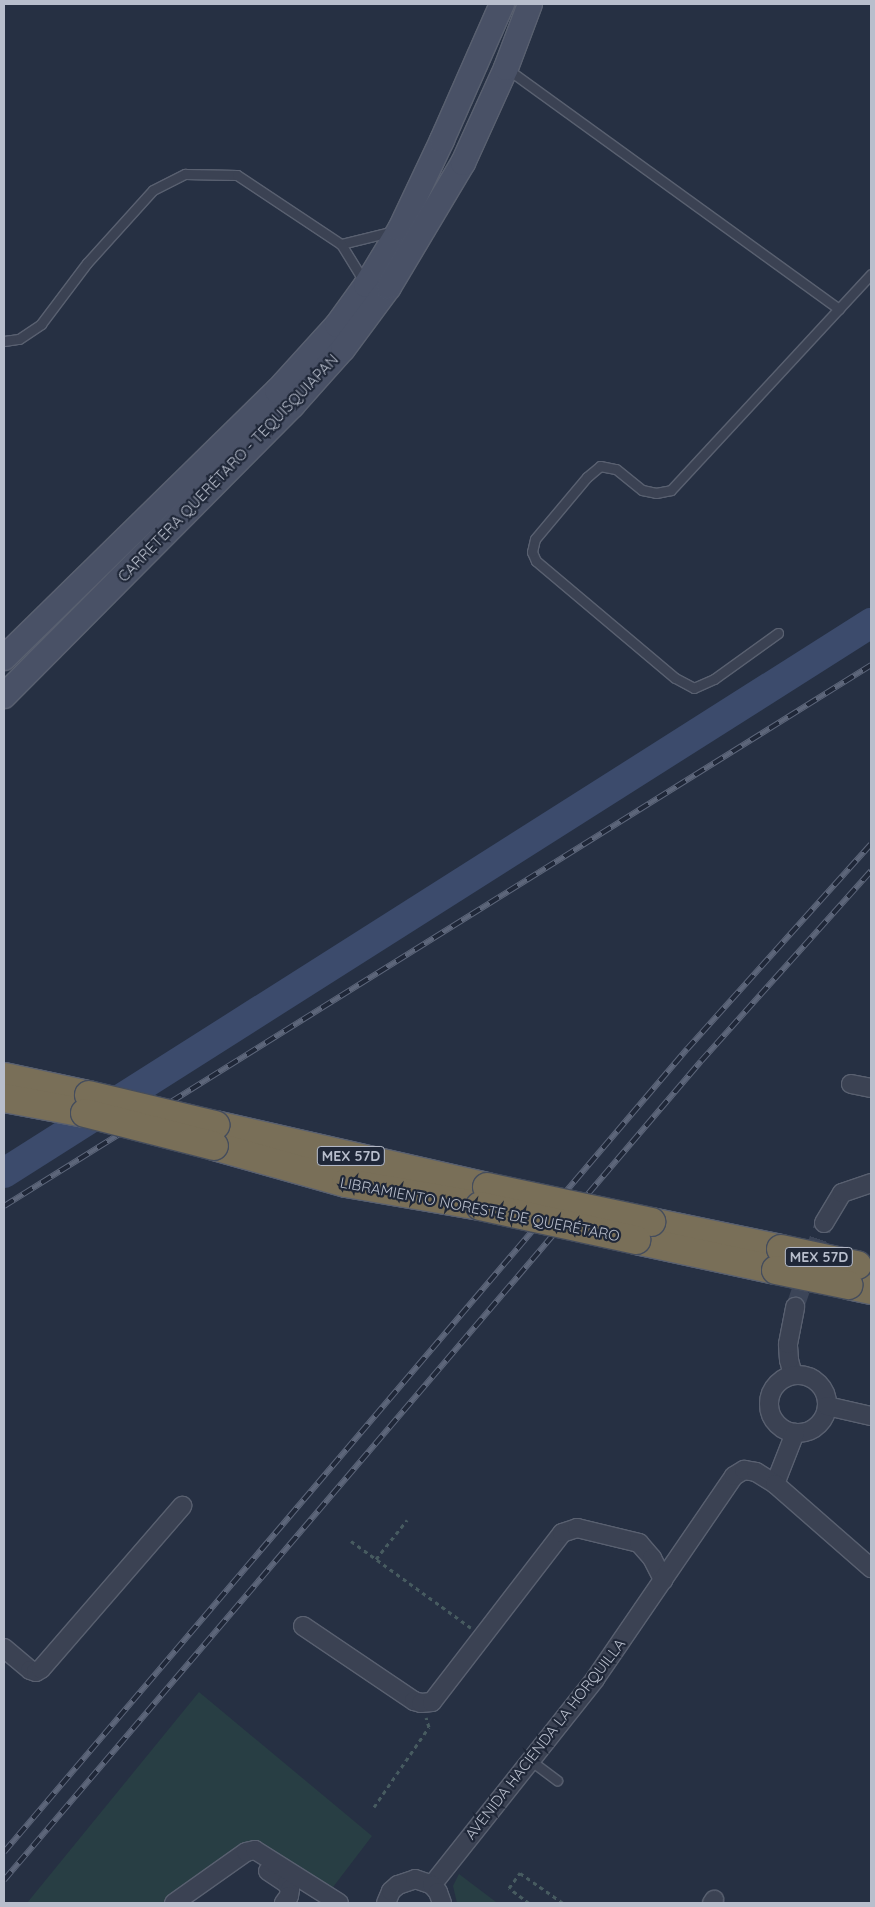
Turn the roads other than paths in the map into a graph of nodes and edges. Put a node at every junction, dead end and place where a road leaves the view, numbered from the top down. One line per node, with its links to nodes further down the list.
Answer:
1 (502, 4): 4 (main road, CARRETERA QUERÉTARO - TEQUISQUIAPAN)
2 (530, 4): 3 (main road, CARRETERA QUERÉTARO - TEQUISQUIAPAN)
3 (506, 68): 8 (lane); 12 (main road, CARRETERA QUERÉTARO - TEQUISQUIAPAN)
4 (400, 229): 5 (lane); 7 (main road, CARRETERA QUERÉTARO - TEQUISQUIAPAN)
5 (341, 244): 7 (lane); 9 (lane)
6 (871, 274): 8 (lane)
7 (366, 285): 11 (main road, CARRETERA QUERÉTARO - TEQUISQUIAPAN)
8 (839, 309): 10 (lane)
9 (4, 341)
10 (778, 634)
11 (4, 658)
12 (4, 696)
13 (4, 1077): 17 (highway, LIBRAMIENTO NORESTE DE QUERÉTARO / MEX 57D)
14 (851, 1084): 15 (street)
15 (871, 1088)
16 (4, 1098): 17 (highway, LIBRAMIENTO NORESTE DE QUERÉTARO / MEX 57D)
17 (87, 1104): 20 (highway, LIBRAMIENTO NORESTE DE QUERÉTARO / MEX 57D, bridge)
18 (871, 1183): 19 (street)
19 (824, 1223)
20 (862, 1277)
21 (795, 1307): 22 (street)
22 (793, 1375): 23 (street); 25 (street)
23 (827, 1406): 24 (street); 25 (street)
24 (871, 1416)
25 (796, 1433): 26 (street)
26 (775, 1484): 28 (street); 29 (street, AVENIDA HACIENDA LA HORQUILLA)
27 (182, 1506): 31 (street)
28 (871, 1568)
29 (663, 1580): 30 (street); 32 (street, AVENIDA HACIENDA LA HORQUILLA)
30 (303, 1626)
31 (4, 1648)
32 (530, 1760): 33 (lane); 35 (street, AVENIDA HACIENDA LA HORQUILLA)
33 (557, 1780)
34 (264, 1868): 37 (street)
35 (432, 1885): 39 (street); 40 (street)
36 (174, 1903): 38 (street)
37 (284, 1903)
38 (339, 1903)
39 (386, 1903)
40 (442, 1903)

